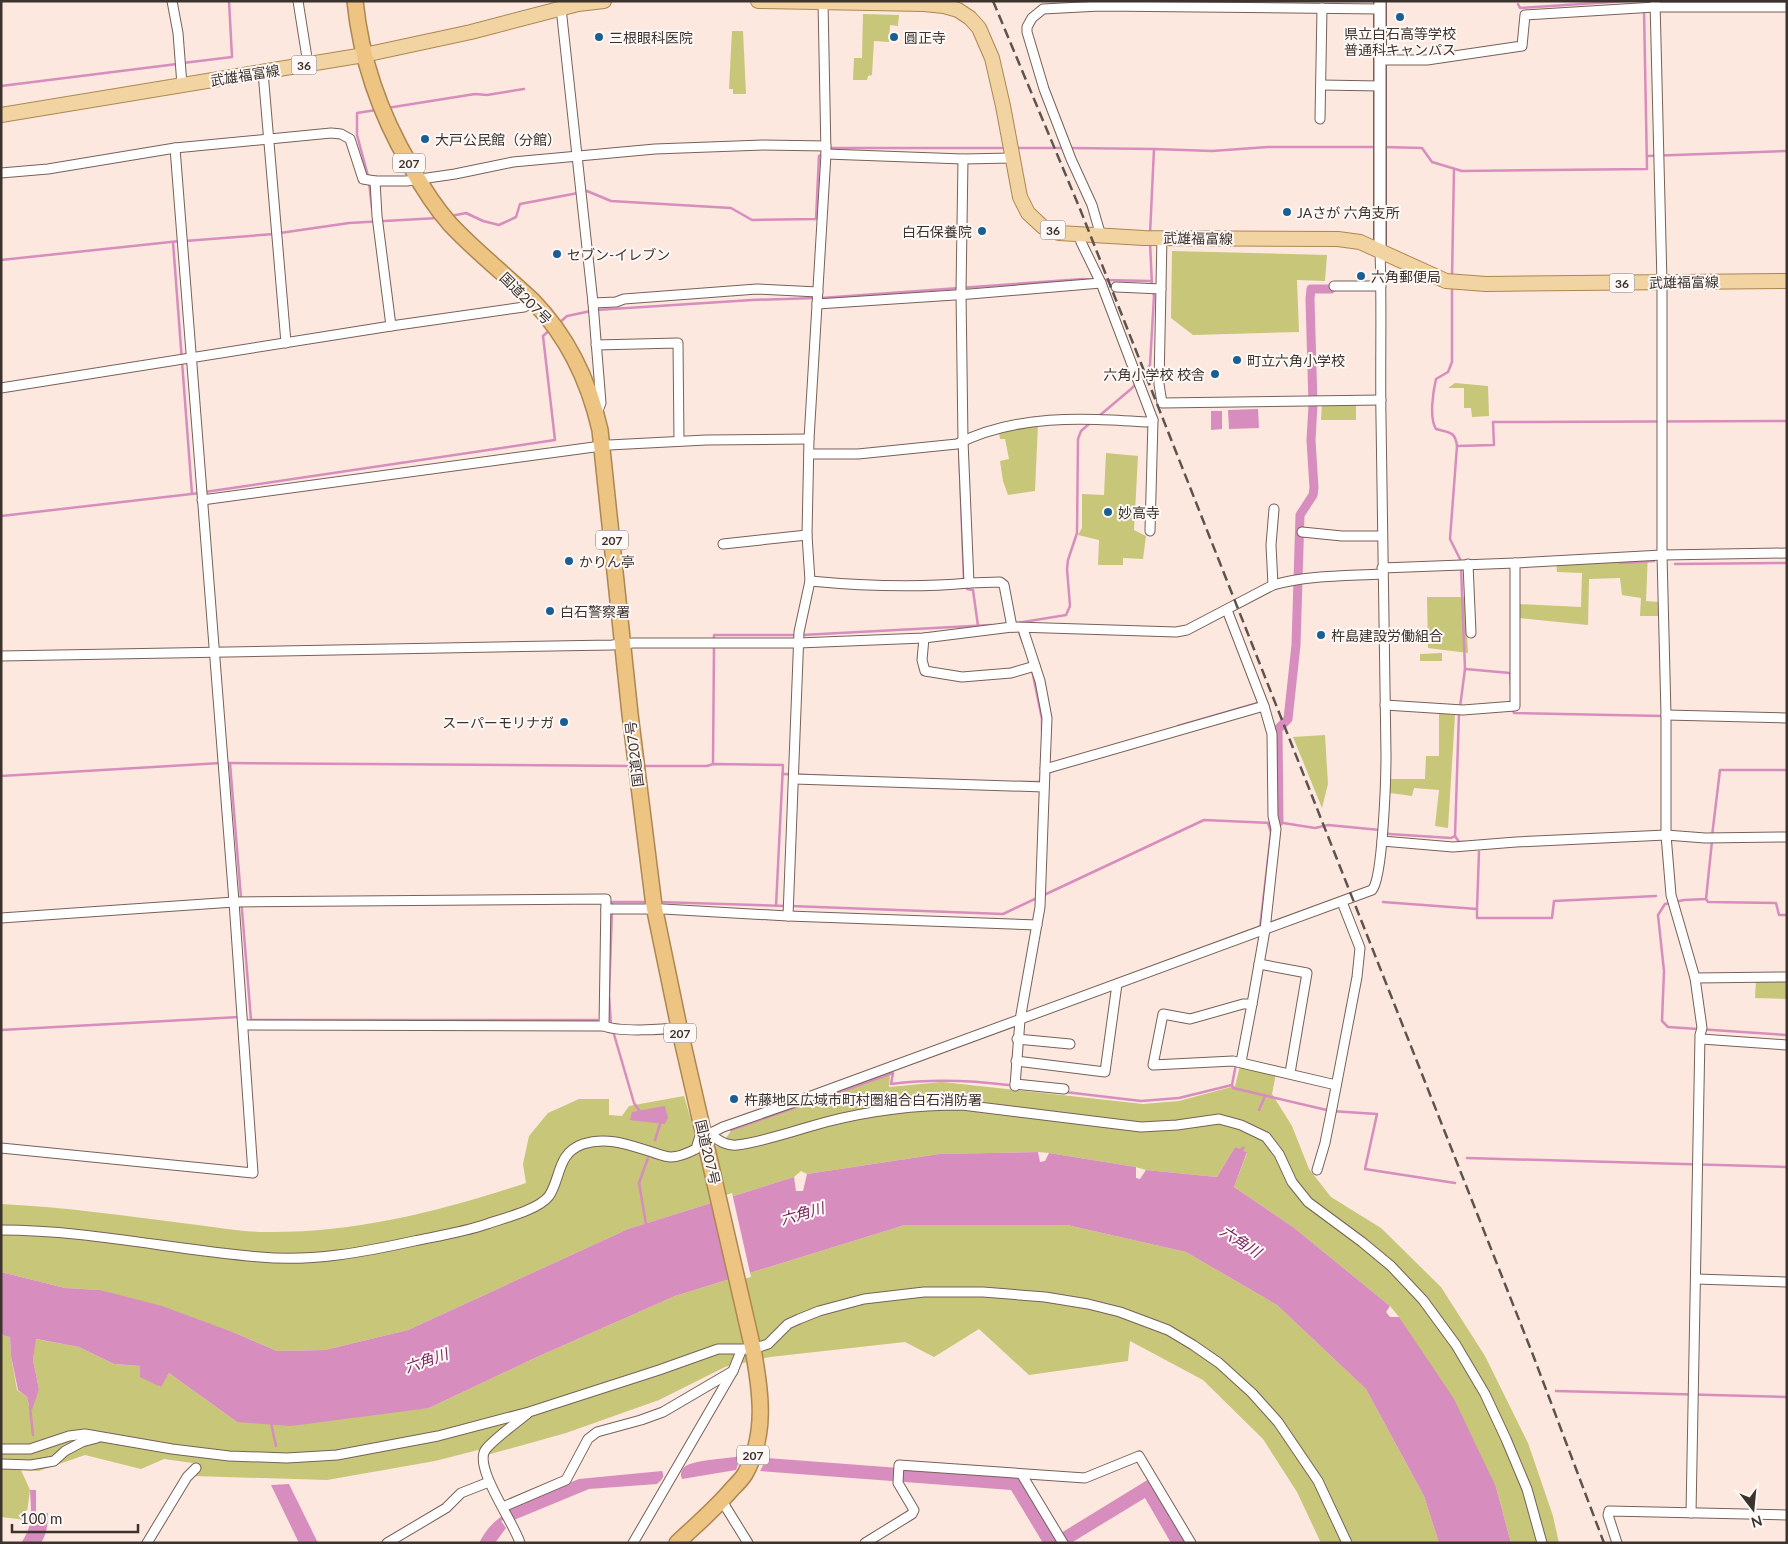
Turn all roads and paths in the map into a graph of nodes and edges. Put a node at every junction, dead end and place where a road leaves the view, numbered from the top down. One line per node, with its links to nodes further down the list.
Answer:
1 (172, 1): 17 (street)
2 (298, 1): 15 (street)
3 (355, 1): 13 (highway, 国道207号 / 207)
4 (604, 1): 8 (main road, 武雄福富線 / 36)
5 (758, 1): 6 (main road, 武雄福富線 / 36)
6 (823, 2): 24 (street); 25 (main road, 武雄福富線 / 36)
7 (1100, 3): 12 (street); 32 (street)
8 (561, 5): 13 (main road, 武雄福富線 / 36); 26 (street)
9 (1380, 5): 12 (street); 14 (street)
10 (1650, 6): 11 (street); 14 (street); 37 (street)
11 (1787, 7)
12 (1322, 8): 18 (street)
13 (364, 55): 15 (main road, 武雄福富線 / 36); 29 (highway, 国道207号 / 207)
14 (1380, 60): 19 (street)
15 (308, 64): 16 (main road, 武雄福富線 / 36)
16 (263, 72): 17 (main road, 武雄福富線 / 36); 22 (street)
17 (182, 85): 20 (main road, 武雄福富線 / 36)
18 (1321, 85): 19 (street); 21 (street)
19 (1380, 86): 34 (street)
20 (1, 115)
21 (1320, 118)
22 (268, 138): 23 (street); 30 (street); 47 (street)
23 (175, 148): 28 (street); 49 (street)
24 (826, 150): 26 (street); 27 (street); 43 (street)
25 (1011, 153): 27 (street); 31 (main road, 武雄福富線 / 36)
26 (576, 155): 29 (street); 45 (street)
27 (963, 159): 42 (street)
28 (1, 173)
29 (418, 180): 30 (street); 44 (highway, 国道207号 / 207)
30 (371, 181): 46 (street)
31 (1079, 235): 32 (main road, 武雄福富線 / 36); 35 (street)
32 (1101, 236): 33 (main road, 武雄福富線 / 36)
33 (1154, 237): 34 (main road, 武雄福富線 / 36); 40 (street)
34 (1380, 251): 37 (main road, 武雄福富線 / 36); 41 (street)
35 (1099, 280): 42 (street); 53 (street)
36 (1787, 281): 37 (main road, 武雄福富線 / 36)
37 (1662, 283): 67 (street)
38 (1334, 286): 41 (street)
39 (1116, 287): 40 (street)
40 (1159, 289): 51 (street)
41 (1382, 290): 51 (street)
42 (963, 292): 43 (street); 55 (street)
43 (817, 298): 45 (street); 54 (street)
44 (533, 302): 46 (street); 52 (highway, 国道207号 / 207)
45 (593, 308): 48 (street)
46 (391, 326): 47 (street)
47 (286, 343): 49 (street)
48 (596, 345): 52 (street); 56 (street)
49 (185, 358): 50 (street); 59 (street)
50 (1, 388)
51 (1380, 400): 64 (street)
52 (597, 414): 57 (highway, 国道207号 / 207)
53 (1153, 420): 55 (street); 61 (street)
54 (809, 440): 56 (street); 58 (street)
55 (962, 440): 58 (street); 72 (street)
56 (680, 441): 57 (street)
57 (603, 447): 59 (street); 79 (highway, 国道207号 / 207)
58 (809, 454): 63 (street)
59 (202, 494): 80 (street)
60 (1274, 509): 73 (street)
61 (1150, 531)
62 (1302, 532): 64 (street)
63 (807, 536): 65 (street); 71 (street)
64 (1382, 536): 70 (street)
65 (722, 544)
66 (1787, 553): 67 (street)
67 (1662, 555): 68 (street); 85 (street)
68 (1515, 563): 69 (street); 83 (street)
69 (1468, 564): 70 (street); 76 (street)
70 (1382, 571): 73 (street); 83 (street)
71 (810, 581): 72 (street); 77 (street)
72 (966, 584): 75 (street)
73 (1273, 585): 74 (street)
74 (1226, 610): 75 (street); 84 (street)
75 (1016, 626): 78 (street); 82 (street)
76 (1471, 634)
77 (799, 638): 78 (street); 79 (street); 88 (street)
78 (924, 638): 82 (street)
79 (622, 644): 80 (street); 95 (highway, 国道207号 / 207)
80 (214, 653): 81 (street); 93 (street)
81 (1, 656)
82 (1032, 667): 87 (street)
83 (1386, 705): 90 (street)
84 (1264, 706): 89 (street); 100 (street)
85 (1666, 715): 86 (street); 91 (street)
86 (1787, 718)
87 (1045, 764)
88 (794, 776): 89 (street); 97 (street)
89 (1044, 787): 99 (street)
90 (1382, 834): 91 (street); 94 (street)
91 (1666, 836): 92 (street); 103 (street)
92 (1787, 837)
93 (239, 902): 96 (street); 98 (street); 106 (street)
94 (1342, 902): 100 (street); 117 (street)
95 (654, 904): 96 (street); 97 (street); 109 (highway, 国道207号 / 207)
96 (610, 909): 108 (street)
97 (788, 914): 99 (street)
98 (1, 918)
99 (1037, 925): 107 (street)
100 (1261, 931): 101 (street); 104 (street)
101 (1259, 964): 105 (street); 116 (street)
102 (1787, 977): 103 (street)
103 (1695, 978): 110 (street)
104 (1117, 984): 107 (street); 114 (street)
105 (1248, 1004): 115 (street); 115 (street)
106 (242, 1019): 108 (street); 120 (street)
107 (1020, 1020): 111 (street); 119 (street)
108 (609, 1027): 109 (street)
109 (679, 1027): 119 (highway, 国道207号 / 207)
110 (1701, 1034): 113 (street); 123 (street)
111 (1018, 1039): 112 (street); 114 (street)
112 (1070, 1044)
113 (1787, 1045)
114 (1016, 1061): 118 (street)
115 (1238, 1061): 116 (street)
116 (1290, 1074): 117 (street)
117 (1336, 1085): 121 (street)
118 (1064, 1089)
119 (705, 1136): 122 (street); 125 (highway, 国道207号 / 207); 148 (street)
120 (1, 1148)
121 (1317, 1170)
122 (1, 1230)
123 (1696, 1279): 124 (street); 136 (street)
124 (1787, 1282)
125 (748, 1346): 126 (street); 127 (street); 134 (highway, 国道207号 / 207); 147 (street)
126 (733, 1371): 135 (street); 142 (street)
127 (529, 1412): 128 (street); 133 (street)
128 (102, 1436): 129 (street); 130 (street)
129 (1, 1449)
130 (1, 1464)
131 (196, 1468): 139 (street)
132 (1022, 1475): 138 (street); 145 (street); 146 (street)
133 (489, 1482): 135 (street); 140 (street)
134 (722, 1501): 143 (highway, 国道207号 / 207); 144 (street)
135 (506, 1513): 141 (street)
136 (1691, 1513): 137 (street); 149 (street)
137 (1787, 1515)
138 (1062, 1541)
139 (147, 1543)
140 (387, 1543)
141 (520, 1543)
142 (633, 1543)
143 (677, 1543)
144 (748, 1543)
145 (865, 1543)
146 (1191, 1543)
147 (1347, 1543)
148 (1542, 1543)
149 (1617, 1543)

